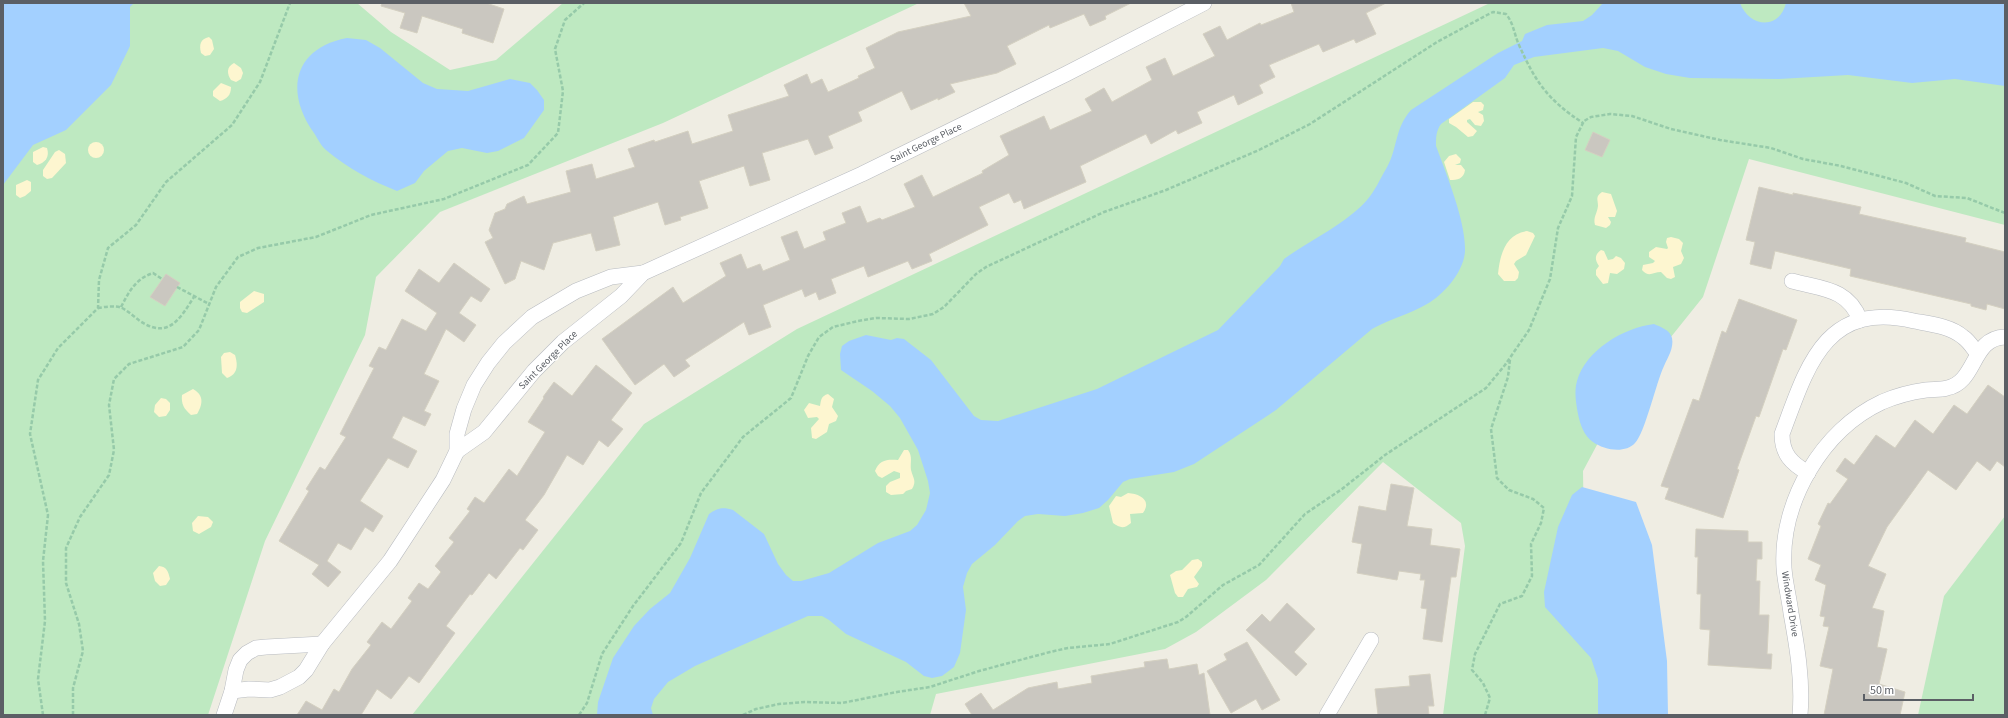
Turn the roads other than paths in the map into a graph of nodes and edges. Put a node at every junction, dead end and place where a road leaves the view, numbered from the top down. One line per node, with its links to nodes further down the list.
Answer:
1 (1204, 3): 2 (street, Saint George Place)
2 (643, 274): 7 (street, Saint George Place); 7 (street, Saint George Place)
3 (1792, 281): 4 (street)
4 (1860, 320): 6 (street); 8 (street)
5 (2005, 337): 6 (street, Windward Drive)
6 (1977, 353): 8 (street, Windward Drive)
7 (457, 451): 10 (street, Saint George Place)
8 (1808, 473): 14 (street, Windward Drive)
9 (1371, 640): 13 (street)
10 (322, 644): 11 (street, Saint George Place); 11 (street)
11 (232, 691): 12 (street)
12 (224, 715)
13 (1327, 715)
14 (1800, 715)

